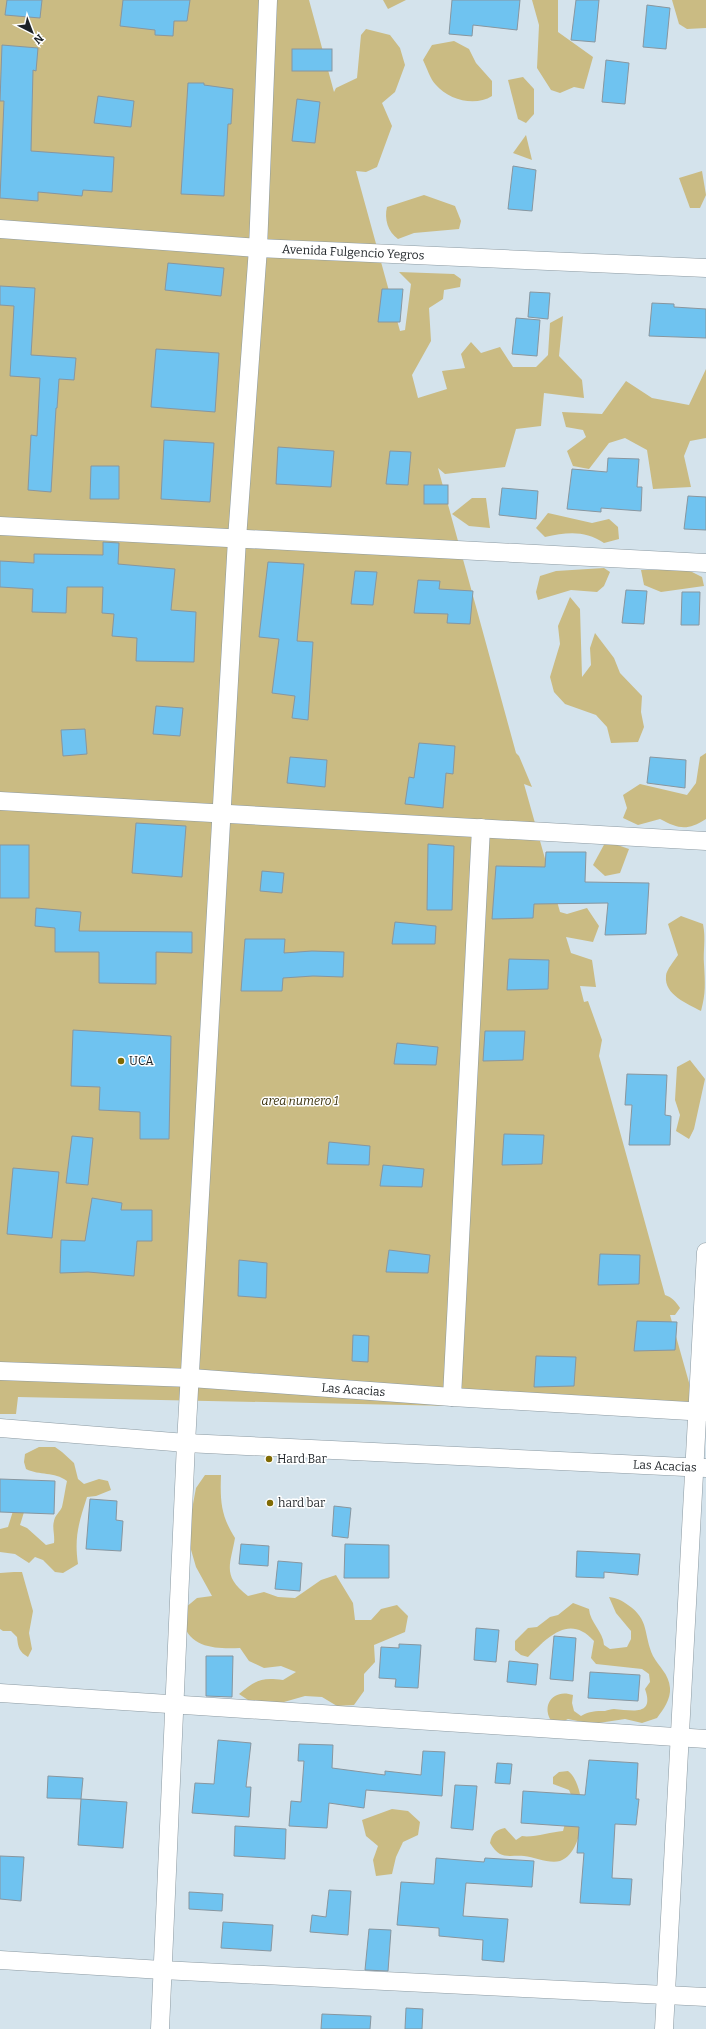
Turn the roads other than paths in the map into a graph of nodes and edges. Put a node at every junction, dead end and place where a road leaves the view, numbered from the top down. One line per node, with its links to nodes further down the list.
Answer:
1 (268, 0): 3 (street)
2 (0, 229): 3 (street, Avenida Fulgencio Yegros)
3 (258, 248): 4 (street, Avenida Fulgencio Yegros); 6 (street)
4 (706, 268)
5 (0, 526): 6 (street)
6 (237, 539): 7 (street); 9 (street)
7 (706, 563)
8 (0, 801): 9 (street)
9 (222, 814): 10 (street); 14 (street)
10 (481, 828): 11 (street); 15 (street)
11 (706, 841)
12 (706, 1252): 16 (street)
13 (0, 1371): 14 (street, Las Acacias)
14 (191, 1378): 15 (street, Las Acacias); 18 (street)
15 (452, 1397): 16 (street, Las Acacias)
16 (701, 1412): 19 (street)
17 (0, 1428): 18 (street, Las Acacias)
18 (186, 1443): 19 (street, Las Acacias); 21 (street)
19 (700, 1467): 22 (street)
20 (0, 1693): 21 (street)
21 (174, 1706): 22 (street); 25 (street)
22 (680, 1737): 23 (street); 26 (street)
23 (706, 1739)
24 (0, 1960): 25 (street)
25 (162, 1970): 26 (street); 28 (street)
26 (666, 1994): 27 (street); 29 (street)
27 (706, 1997)
28 (160, 2029)
29 (664, 2029)

